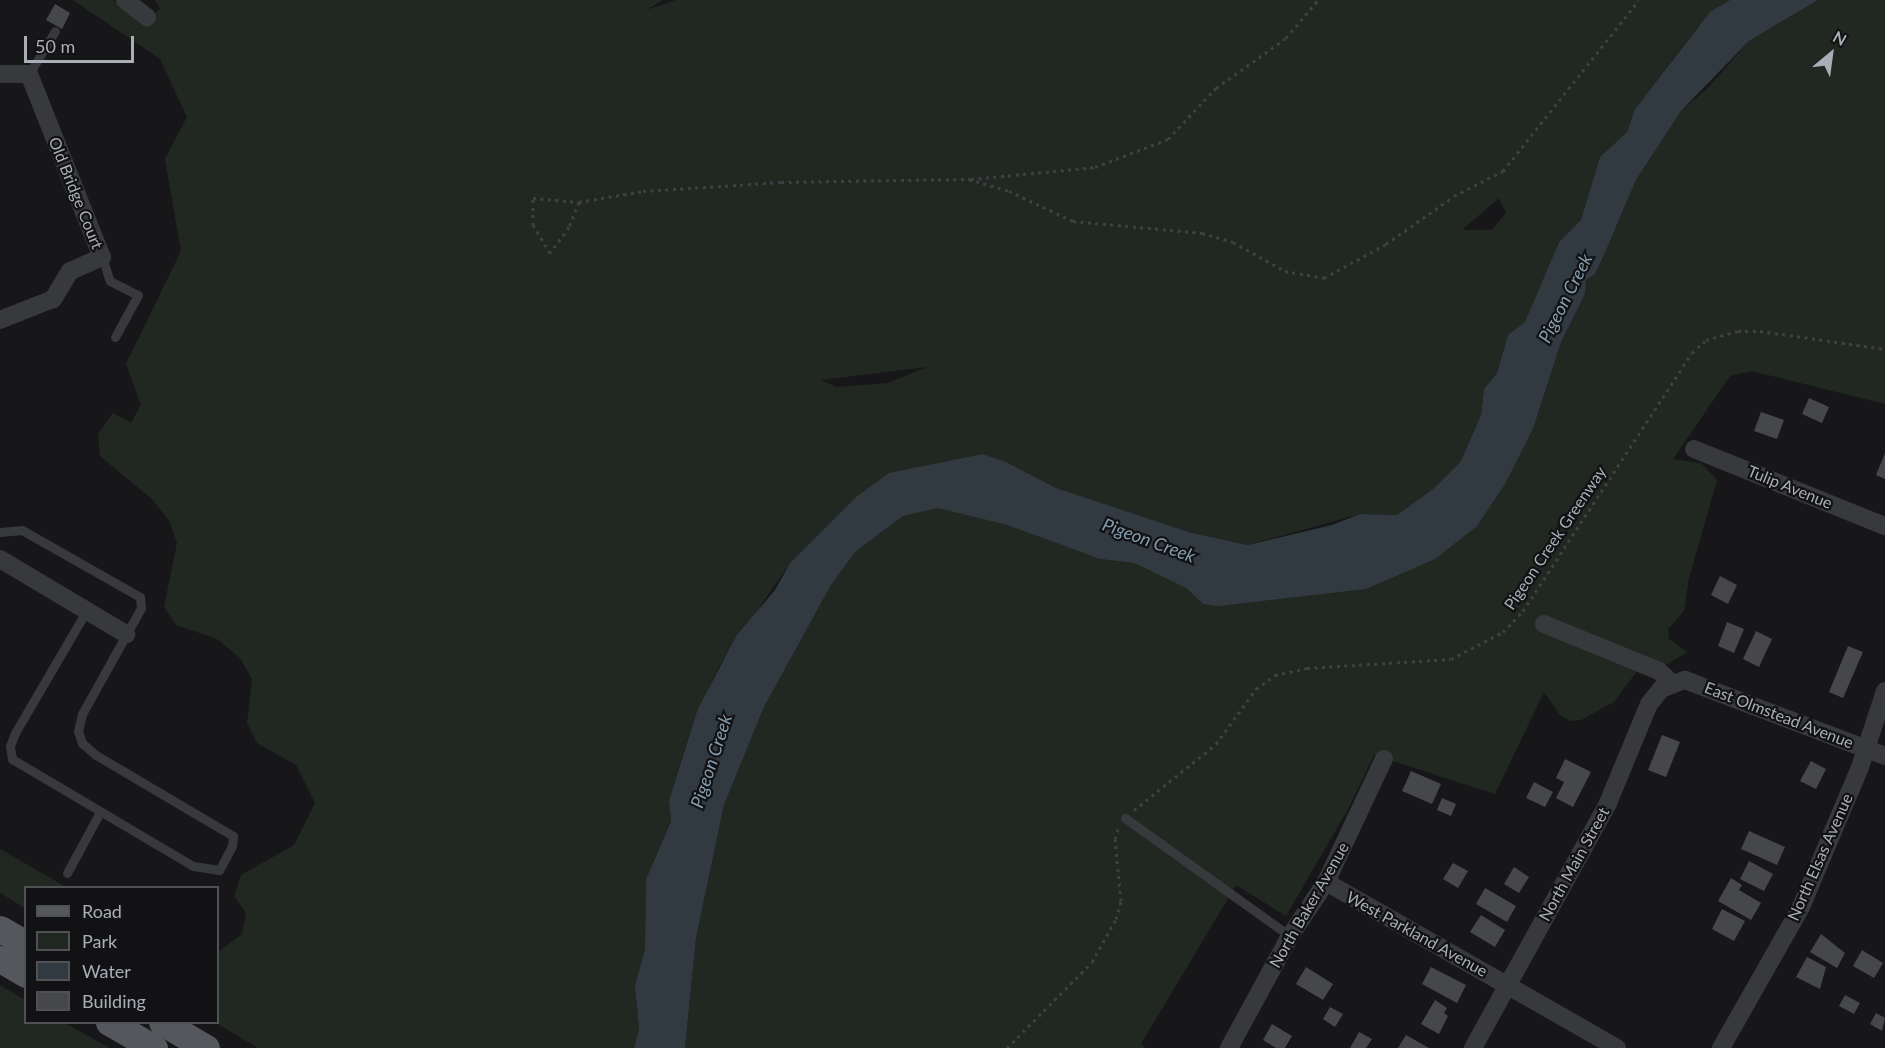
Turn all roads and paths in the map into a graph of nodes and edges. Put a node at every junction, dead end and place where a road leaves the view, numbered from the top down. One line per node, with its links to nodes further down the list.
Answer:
1 (125, 0): 4 (street)
2 (1318, 0): 8 (path)
3 (1639, 0): 8 (path)
4 (147, 17)
5 (55, 31): 7 (lane)
6 (0, 74): 7 (street)
7 (28, 74): 10 (street, Old Bridge Court)
8 (969, 179): 9 (path)
9 (579, 202): 9 (path)
10 (102, 257): 11 (street, Old Bridge Court); 12 (lane)
11 (0, 320)
12 (115, 337)
13 (1885, 349): 27 (path, Pigeon Creek Greenway)
14 (1694, 449): 15 (street, Tulip Avenue)
15 (1885, 526)
16 (0, 532): 20 (lane)
17 (0, 559): 18 (street)
18 (87, 610): 20 (street); 26 (lane)
19 (1544, 624): 21 (street)
20 (126, 634): 26 (lane)
21 (1671, 682): 23 (street, East Olmstead Avenue); 35 (street, North Main Street)
22 (1885, 690): 23 (street, North Elsas Avenue)
23 (1866, 748): 24 (street, East Olmstead Avenue); 44 (street, North Elsas Avenue)
24 (1885, 756)
25 (1384, 759): 29 (street, North Baker Avenue)
26 (100, 812): 28 (lane)
27 (1125, 818): 31 (lane); 40 (path)
28 (67, 873)
29 (1326, 882): 31 (street, North Baker Avenue); 35 (street, West Parkland Avenue)
30 (0, 929): 32 (main road)
31 (1290, 936): 41 (street, North Baker Avenue)
32 (24, 943)
33 (0, 959): 34 (main road)
34 (24, 973)
35 (1508, 984): 42 (street, North Main Street); 43 (street, West Parkland Avenue)
36 (112, 1024): 38 (main road)
37 (164, 1024): 39 (main road)
38 (154, 1048)
39 (206, 1048)
40 (1007, 1048)
41 (1229, 1048)
42 (1473, 1048)
43 (1617, 1048)
44 (1721, 1048)

